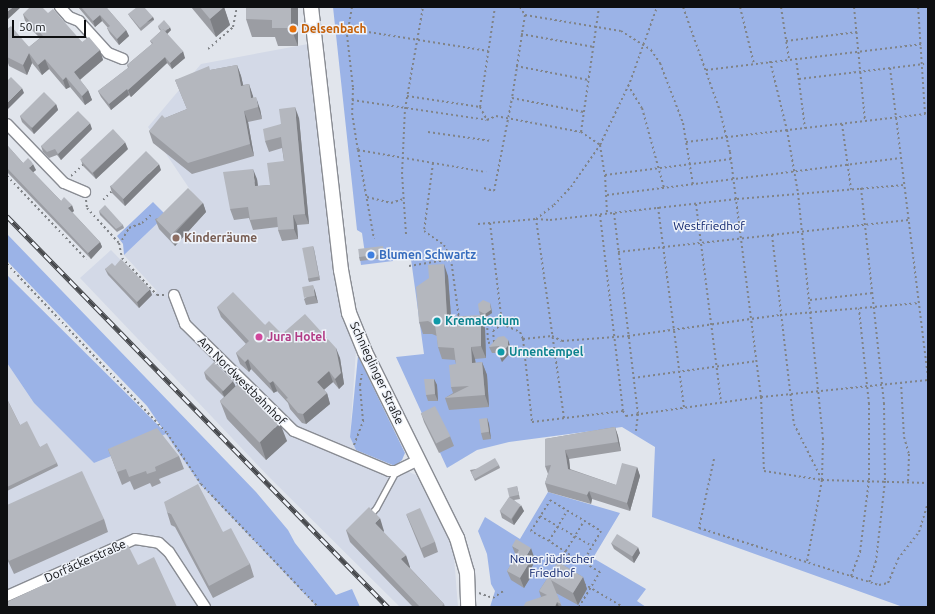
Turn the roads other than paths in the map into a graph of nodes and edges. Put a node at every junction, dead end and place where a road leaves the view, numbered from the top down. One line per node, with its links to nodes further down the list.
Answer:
1 (60, 7): 3 (street)
2 (311, 7): 7 (main road, Schnieglinger Straße)
3 (122, 59)
4 (7, 124): 5 (street)
5 (85, 192)
6 (174, 295): 8 (street, Am Nordwestbahnhof)
7 (419, 460): 8 (street); 12 (main road, Schnieglinger Straße)
8 (396, 471): 9 (lane)
9 (369, 516)
10 (7, 596): 11 (street, Dorfäckerstraße)
11 (205, 607)
12 (468, 607)

